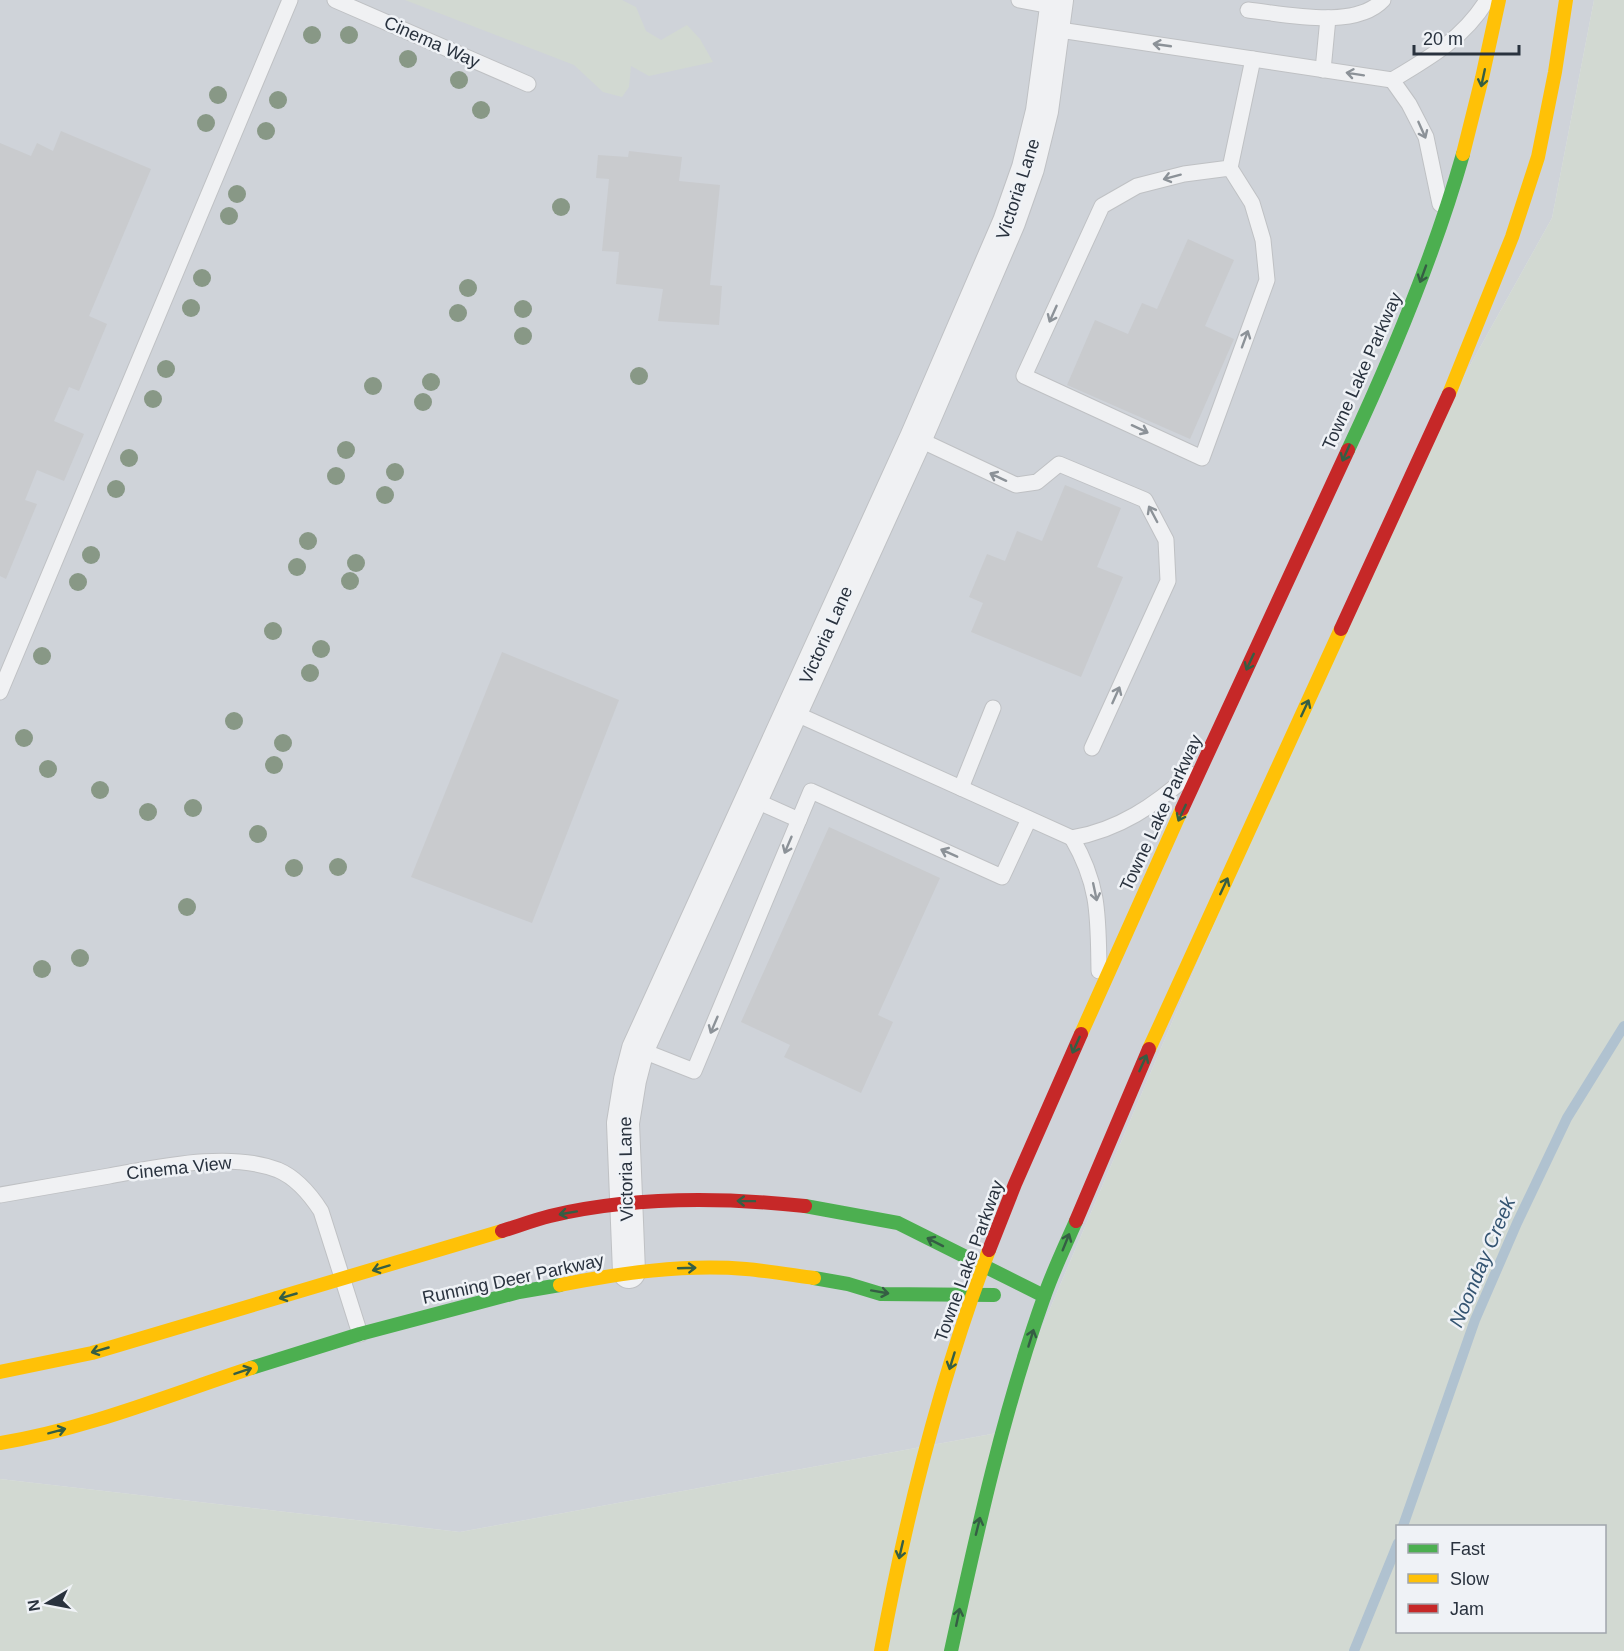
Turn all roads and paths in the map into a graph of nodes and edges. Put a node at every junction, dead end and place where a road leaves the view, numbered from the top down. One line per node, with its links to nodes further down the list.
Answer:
1 (290, 0): 18 (lane)
2 (335, 0): 14 (lane, Cinema Way)
3 (1019, 0): 9 (lane)
4 (1383, 0): 10 (lane)
5 (1487, 0): 13 (lane)
6 (1499, 0): 16 (main road, Towne Lake Parkway, one-way to 16)
7 (1566, 0): 36 (main road, one-way to 7)
8 (1248, 10): 10 (lane)
9 (1055, 12): 11 (lane, one-way to 9); 17 (street, Victoria Lane)
10 (1328, 18): 12 (lane)
11 (1253, 59): 12 (lane); 15 (lane)
12 (1323, 70): 13 (lane, one-way to 12)
13 (1392, 80): 16 (lane, one-way to 16)
14 (528, 84)
15 (1230, 168): 15 (lane, one-way to 15)
16 (1443, 219): 22 (main road, Towne Lake Parkway, one-way to 22)
17 (916, 438): 20 (street, Victoria Lane); 21 (lane, one-way to 17)
18 (0, 692)
19 (993, 708): 23 (lane)
20 (792, 712): 23 (lane); 24 (street, Victoria Lane)
21 (1092, 748)
22 (1206, 759): 27 (lane); 28 (main road, Towne Lake Parkway, one-way to 28)
23 (961, 788): 25 (lane)
24 (752, 799): 26 (lane); 29 (street, Victoria Lane)
25 (1029, 819): 26 (lane, one-way to 26); 27 (lane)
26 (799, 820): 29 (lane, one-way to 29)
27 (1072, 838): 28 (lane, one-way to 28)
28 (1099, 992): 32 (main road, Towne Lake Parkway, one-way to 32)
29 (638, 1049): 31 (street, Victoria Lane)
30 (0, 1195): 34 (lane, Cinema View)
31 (625, 1203): 32 (main road, one-way to 31); 33 (street, Victoria Lane); 34 (main road, one-way to 34)
32 (983, 1266): 35 (main road, Towne Lake Parkway); 36 (main road)
33 (629, 1272): 35 (main road, Running Deer Parkway, one-way to 35); 37 (main road, Running Deer Parkway)
34 (344, 1279): 37 (lane, Cinema View); 38 (main road, one-way to 38)
35 (973, 1295): 36 (main road, Running Deer Parkway); 40 (main road, Towne Lake Parkway, one-way to 40)
36 (1044, 1296): 41 (main road, one-way to 36)
37 (360, 1334): 39 (main road, Running Deer Parkway, one-way to 37)
38 (0, 1372)
39 (0, 1443)
40 (881, 1651)
41 (951, 1651)

